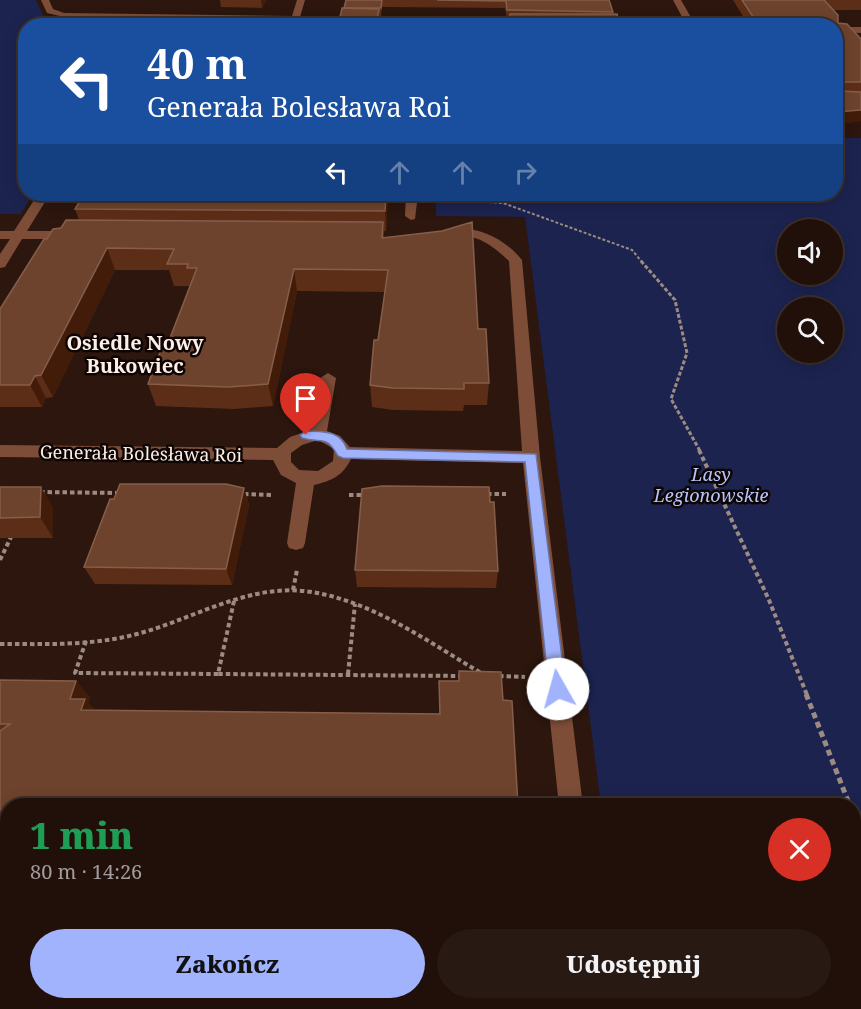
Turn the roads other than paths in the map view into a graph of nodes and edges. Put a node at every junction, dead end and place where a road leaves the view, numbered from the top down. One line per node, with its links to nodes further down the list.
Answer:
1 (45, 0): 4 (street)
2 (301, 0): 7 (street)
3 (677, 0): 8 (street)
4 (69, 15): 5 (street); 6 (street)
5 (70, 18)
6 (238, 18)
7 (295, 18)
8 (687, 18)
9 (843, 30): 10 (street)
10 (861, 30)
11 (40, 201): 15 (street)
12 (412, 201): 13 (street)
13 (411, 216)
14 (0, 235): 15 (street)
15 (19, 235): 16 (street); 18 (street)
16 (88, 235)
17 (434, 236): 24 (street)
18 (0, 264)
19 (328, 378): 20 (street)
20 (318, 434): 22 (street); 23 (street)
21 (0, 451): 23 (street, Generała Bolesława Roi)
22 (343, 453): 24 (street); 25 (street)
23 (282, 454): 25 (street)
24 (531, 457): 27 (street)
25 (305, 487): 26 (street)
26 (296, 543)
27 (570, 798)

